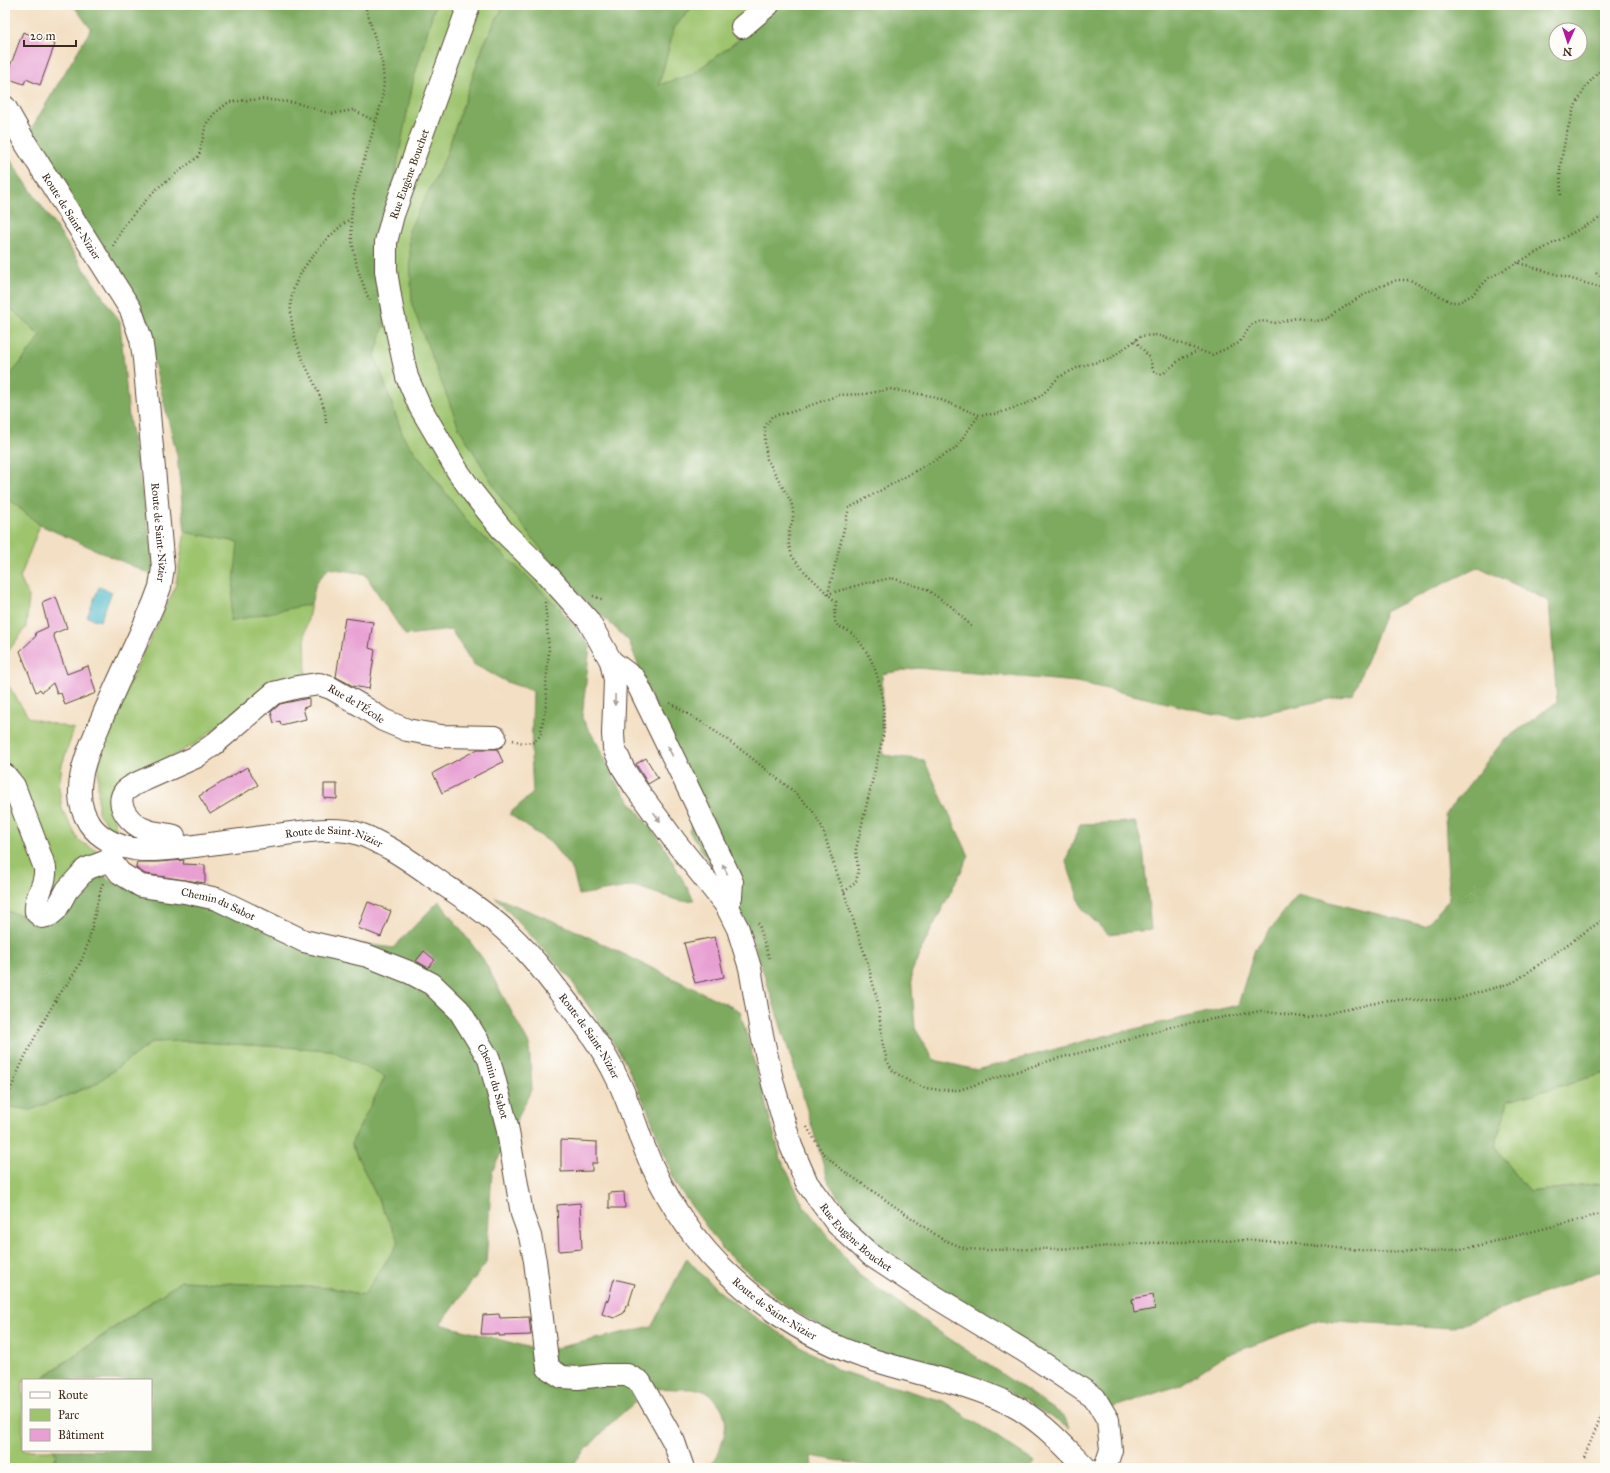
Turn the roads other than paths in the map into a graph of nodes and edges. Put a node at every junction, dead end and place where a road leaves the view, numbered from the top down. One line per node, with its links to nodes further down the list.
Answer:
1 (469, 5): 5 (street, Rue Eugène Bouchet)
2 (768, 5): 3 (street)
3 (742, 27)
4 (5, 107): 9 (street, Route de Saint-Nizier)
5 (611, 661): 10 (street, one-way to 5); 10 (street, Rue Eugène Bouchet, one-way to 10)
6 (495, 737): 8 (street, Rue de l'École)
7 (5, 775): 9 (street)
8 (175, 848): 9 (street, Route de Saint-Nizier); 12 (street, Route de Saint-Nizier)
9 (113, 852): 11 (street, Chemin du Sabot)
10 (726, 905): 13 (street, Rue Eugène Bouchet)
11 (683, 1468)
12 (1086, 1468)
13 (1104, 1468)

